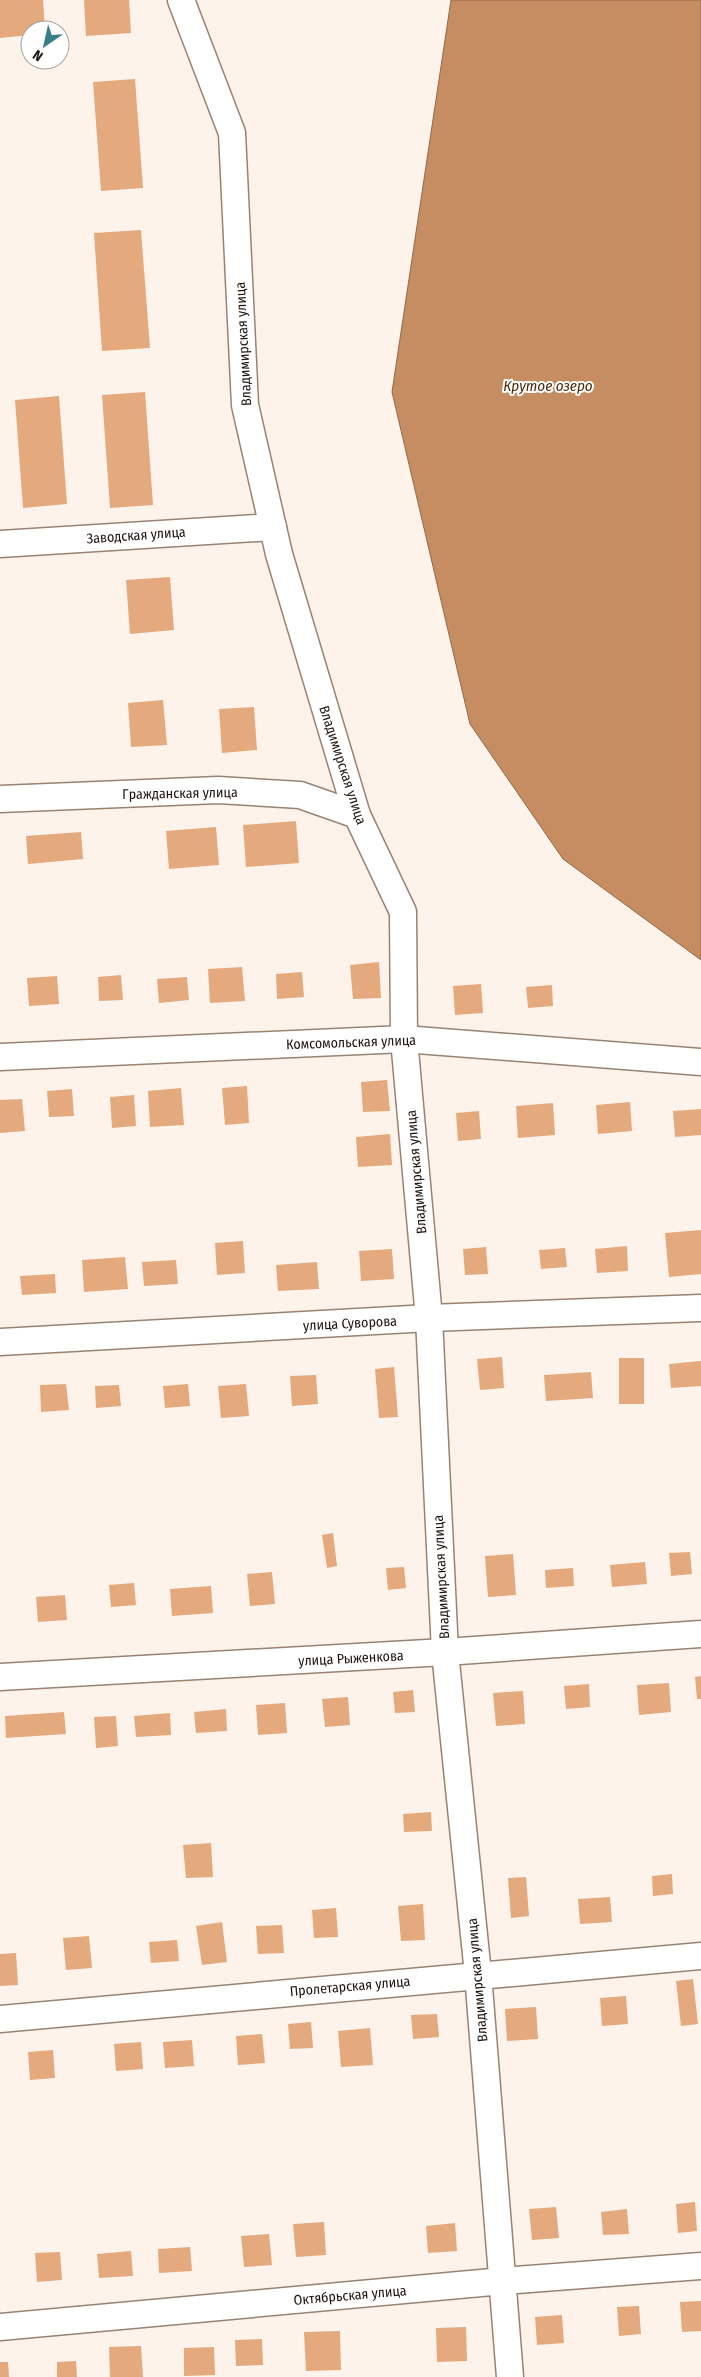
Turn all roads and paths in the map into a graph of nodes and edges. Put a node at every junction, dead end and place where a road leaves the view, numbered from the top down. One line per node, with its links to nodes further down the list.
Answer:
1 (181, 0): 2 (street, Владимирская улица)
2 (273, 526): 3 (street, Заводская улица); 5 (street, Владимирская улица)
3 (0, 544)
4 (0, 799): 5 (street, Гражданская улица)
5 (357, 816): 6 (street, Владимирская улица)
6 (404, 1039): 7 (street, Комсомольская улица); 8 (street, Комсомольская улица); 10 (street, Владимирская улица)
7 (0, 1057)
8 (701, 1062)
9 (701, 1308): 10 (street, улица Суворова)
10 (430, 1318): 11 (street, улица Суворова); 13 (street, Владимирская улица)
11 (0, 1342)
12 (701, 1634): 13 (street, улица Рыженкова)
13 (445, 1652): 14 (street, улица Рыженкова); 16 (street, Владимирская улица)
14 (0, 1678)
15 (701, 1956): 16 (street, Пролетарская улица)
16 (478, 1974): 17 (street, Пролетарская улица); 19 (street, Владимирская улица)
17 (0, 2019)
18 (701, 2266): 19 (street, Октябрьская улица)
19 (503, 2281): 20 (street, Октябрьская улица); 21 (street, Владимирская улица)
20 (0, 2327)
21 (510, 2377)

